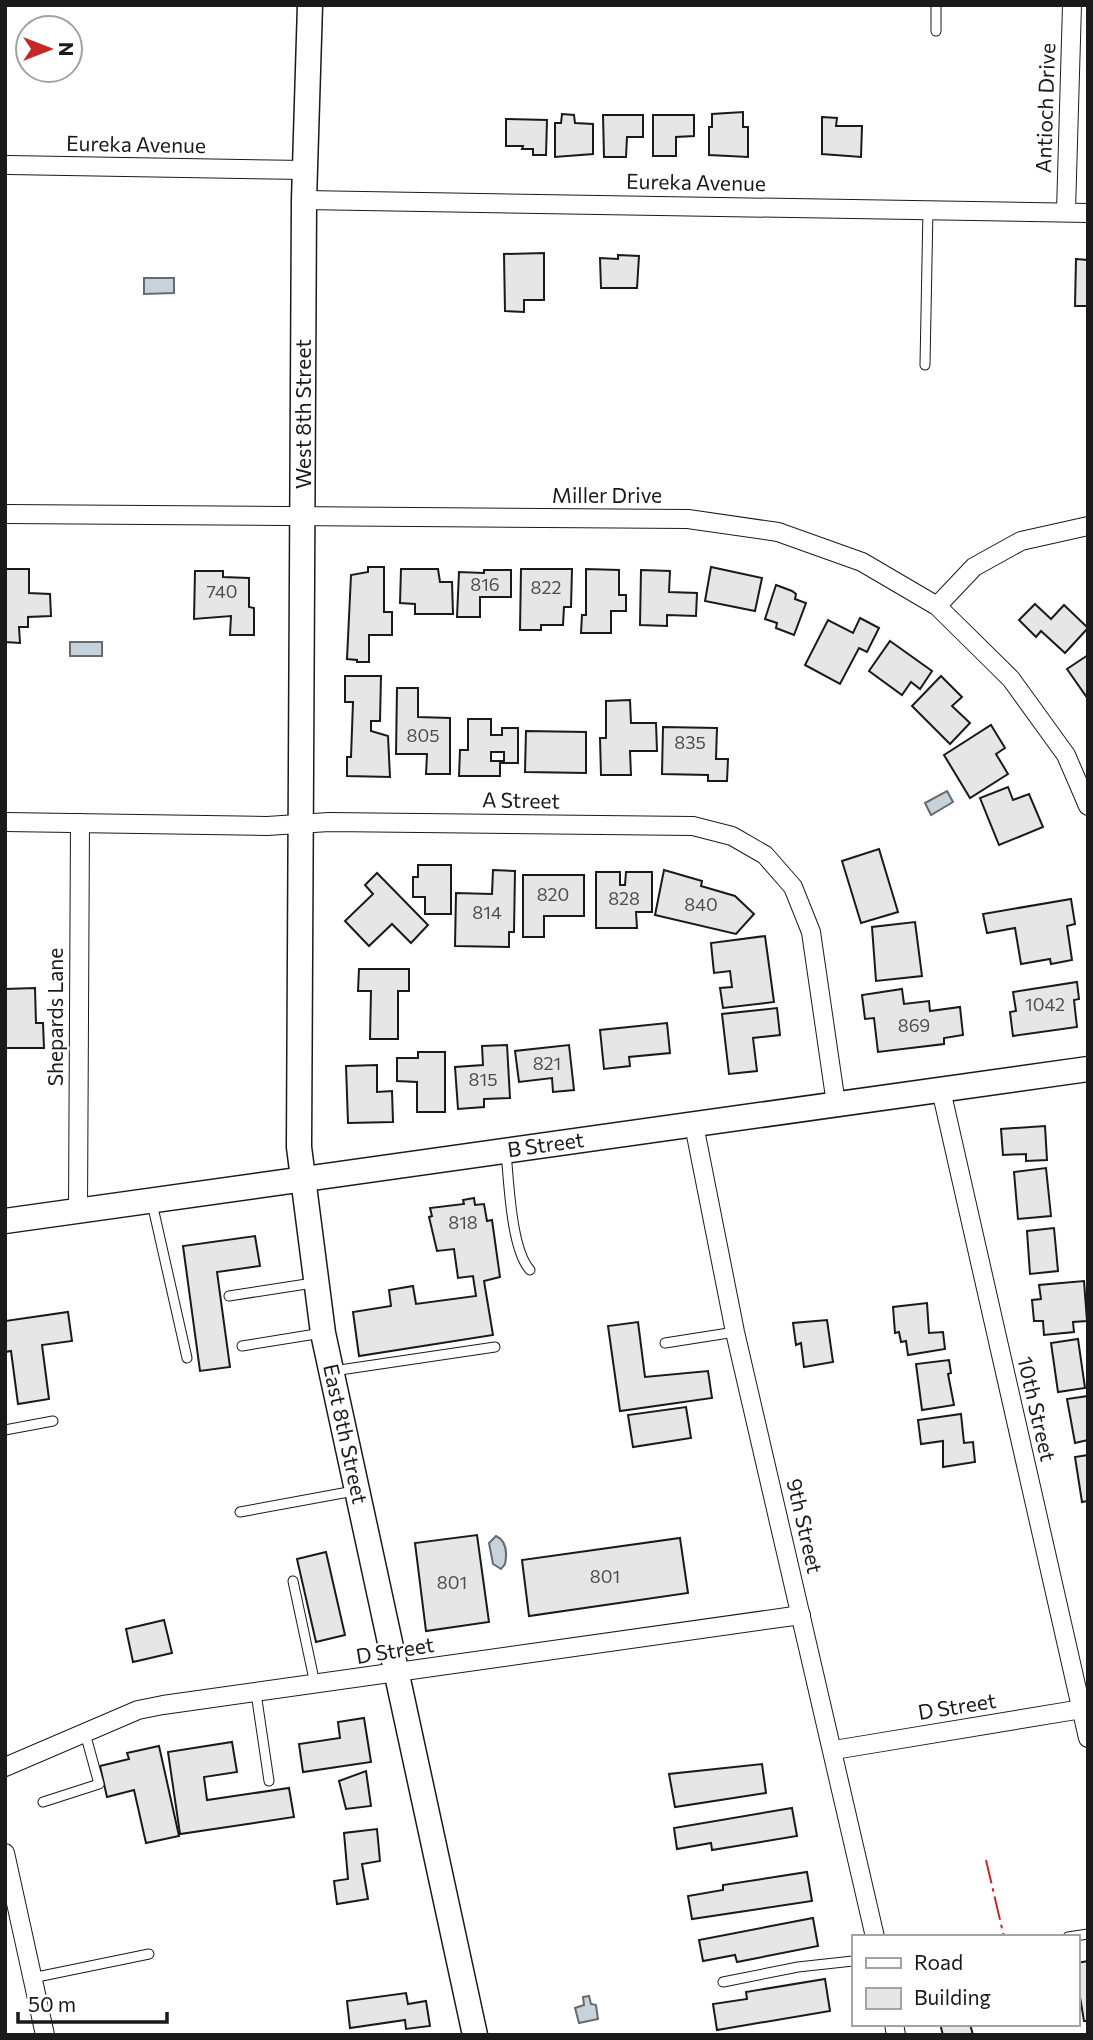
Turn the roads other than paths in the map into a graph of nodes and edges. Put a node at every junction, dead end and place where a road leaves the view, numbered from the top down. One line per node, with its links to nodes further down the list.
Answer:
1 (310, 5): 6 (street, West 8th Street)
2 (936, 5): 4 (lane)
3 (1072, 5): 9 (street, Antioch Drive)
4 (936, 31)
5 (8, 165): 6 (street, Eureka Avenue)
6 (305, 170): 7 (street, West 8th Street)
7 (304, 200): 8 (street, Eureka Avenue); 13 (street, West 8th Street)
8 (929, 209): 9 (street, Eureka Avenue); 11 (lane)
9 (1066, 211): 10 (street, Eureka Avenue)
10 (1088, 213)
11 (925, 365)
12 (5, 514): 13 (street, Miller Drive)
13 (304, 518): 15 (street, Miller Drive); 19 (street, West 8th Street)
14 (1088, 526): 15 (street)
15 (937, 606): 16 (street, Miller Drive)
16 (1088, 806)
17 (5, 822): 18 (street, A Street)
18 (80, 823): 19 (street, A Street); 27 (street, Shepards Lane)
19 (300, 823): 22 (street, A Street); 25 (street, East 8th Street)
20 (1088, 1069): 21 (street, B Street)
21 (941, 1090): 22 (street, B Street); 48 (street, 10th Street)
22 (836, 1104): 23 (street, B Street)
23 (694, 1125): 24 (street, B Street); 32 (street, 9th Street)
24 (505, 1151): 25 (street, B Street); 29 (lane)
25 (302, 1178): 26 (street, B Street); 30 (street, East 8th Street)
26 (151, 1201): 27 (street, B Street); 37 (lane)
27 (78, 1211): 28 (street, B Street)
28 (5, 1221)
29 (530, 1270)
30 (315, 1282): 31 (lane); 33 (street, East 8th Street)
31 (229, 1296)
32 (735, 1332): 34 (lane); 44 (street, 9th Street)
33 (323, 1333): 35 (lane); 38 (street, East 8th Street)
34 (665, 1343)
35 (242, 1346)
36 (495, 1347): 38 (lane)
37 (187, 1359)
38 (331, 1371): 41 (street, East 8th Street)
39 (53, 1421): 40 (lane)
40 (5, 1430)
41 (355, 1491): 42 (lane); 45 (street, East 8th Street)
42 (240, 1512)
43 (293, 1581): 46 (lane)
44 (801, 1615): 45 (street, D Street); 51 (street, 9th Street)
45 (395, 1674): 46 (street, D Street); 62 (street, East 8th Street)
46 (316, 1686): 47 (street, D Street)
47 (256, 1693): 49 (street, D Street); 53 (lane)
48 (1085, 1709): 50 (street, 10th Street); 51 (street, D Street)
49 (85, 1733): 52 (street, D Street); 54 (lane)
50 (1088, 1738)
51 (834, 1750): 56 (street, 9th Street)
52 (5, 1767)
53 (269, 1781)
54 (43, 1802)
55 (5, 1853): 59 (street)
56 (875, 1935)
57 (149, 1954): 59 (lane)
58 (852, 1961): 60 (lane)
59 (33, 1978): 61 (street)
60 (723, 1982)
61 (45, 2035)
62 (475, 2035)

